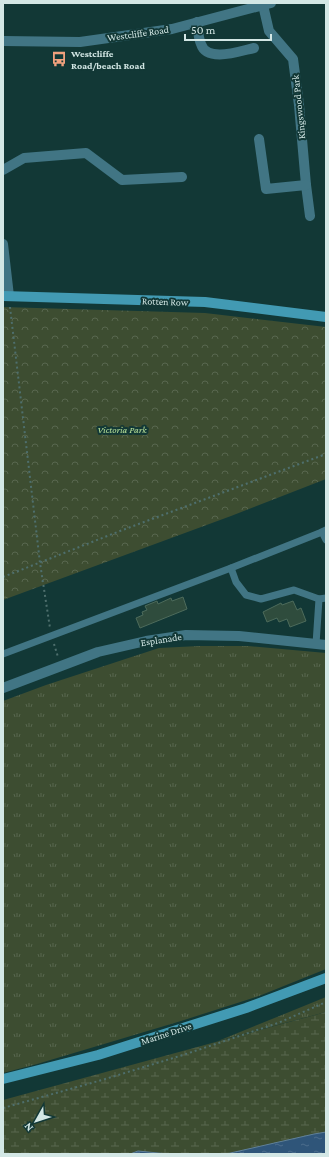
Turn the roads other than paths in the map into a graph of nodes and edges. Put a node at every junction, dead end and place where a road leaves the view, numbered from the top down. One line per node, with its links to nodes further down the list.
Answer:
1 (267, 4): 2 (street, Westcliffe Road); 8 (street, Kingswood Park)
2 (197, 22): 3 (street, Westcliffe Road); 4 (street)
3 (3, 42)
4 (254, 48)
5 (259, 139): 8 (street)
6 (3, 170): 7 (street)
7 (182, 177)
8 (306, 185): 9 (street, Kingswood Park)
9 (310, 216)
10 (3, 244): 11 (street)
11 (6, 296): 12 (street, Rotten Row)
12 (326, 317)
13 (324, 531): 14 (lane); 15 (lane)
14 (326, 540)
15 (231, 568): 16 (lane); 18 (lane)
16 (322, 598): 17 (lane)
17 (321, 645): 19 (street, Esplanade)
18 (3, 654)
19 (3, 688)
20 (326, 978): 21 (street, Marine Drive)
21 (3, 1079)

